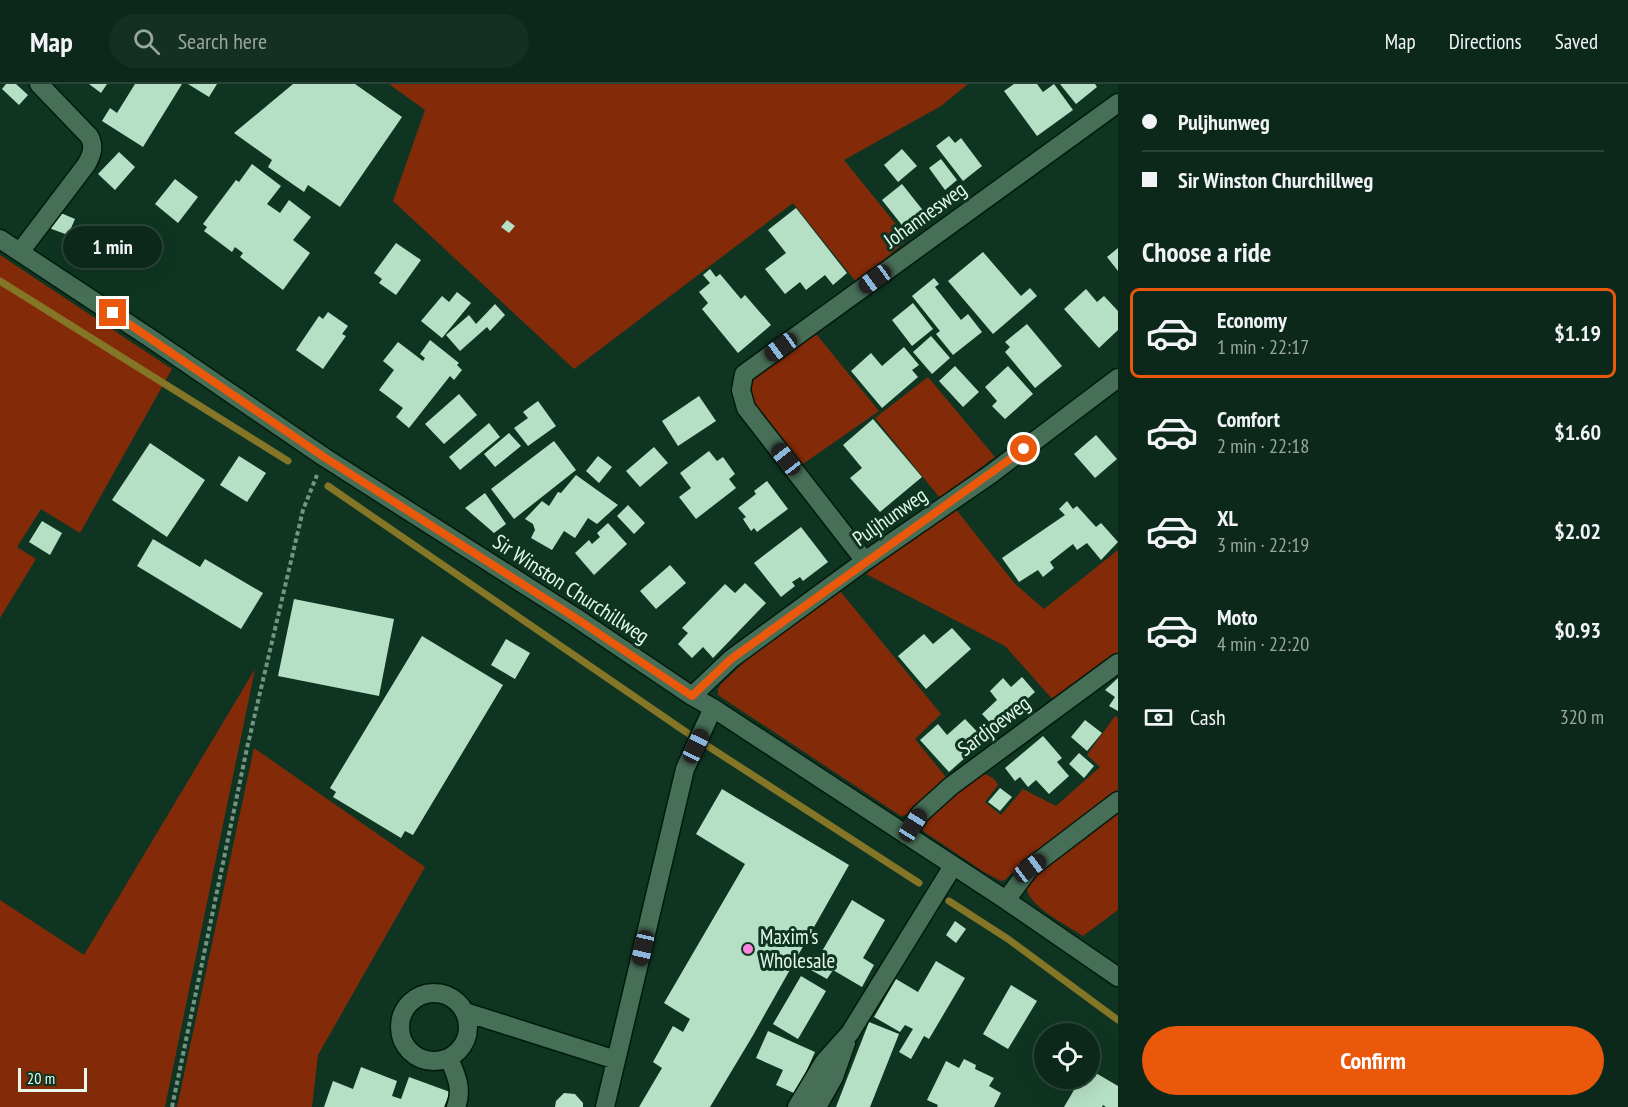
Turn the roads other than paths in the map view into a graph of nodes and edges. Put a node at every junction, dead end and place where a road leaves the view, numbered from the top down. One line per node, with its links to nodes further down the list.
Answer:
1 (39, 84): 4 (street)
2 (1118, 103): 6 (street, Johannesweg)
3 (0, 239): 4 (street, Sir Winston Churchillweg)
4 (20, 252): 8 (street, Sir Winston Churchillweg)
5 (1114, 388): 6 (street, Puljhunweg)
6 (866, 561): 8 (street, Puljhunweg)
7 (1118, 663): 11 (street, Sardjoeweg)
8 (692, 696): 9 (street, Sir Winston Churchillweg)
9 (713, 708): 11 (street, Sir Winston Churchillweg); 18 (street)
10 (1118, 801): 13 (street)
11 (906, 835): 12 (street, Sir Winston Churchillweg)
12 (953, 866): 13 (street, Sir Winston Churchillweg); 16 (street)
13 (1006, 900): 14 (street, Sir Winston Churchillweg)
14 (1118, 977)
15 (465, 1012): 17 (street); 17 (street); 18 (street)
16 (850, 1033): 21 (street); 22 (street)
17 (449, 1058): 19 (street)
18 (616, 1060): 20 (street)
19 (456, 1107)
20 (605, 1107)
21 (797, 1107)
22 (817, 1107)

